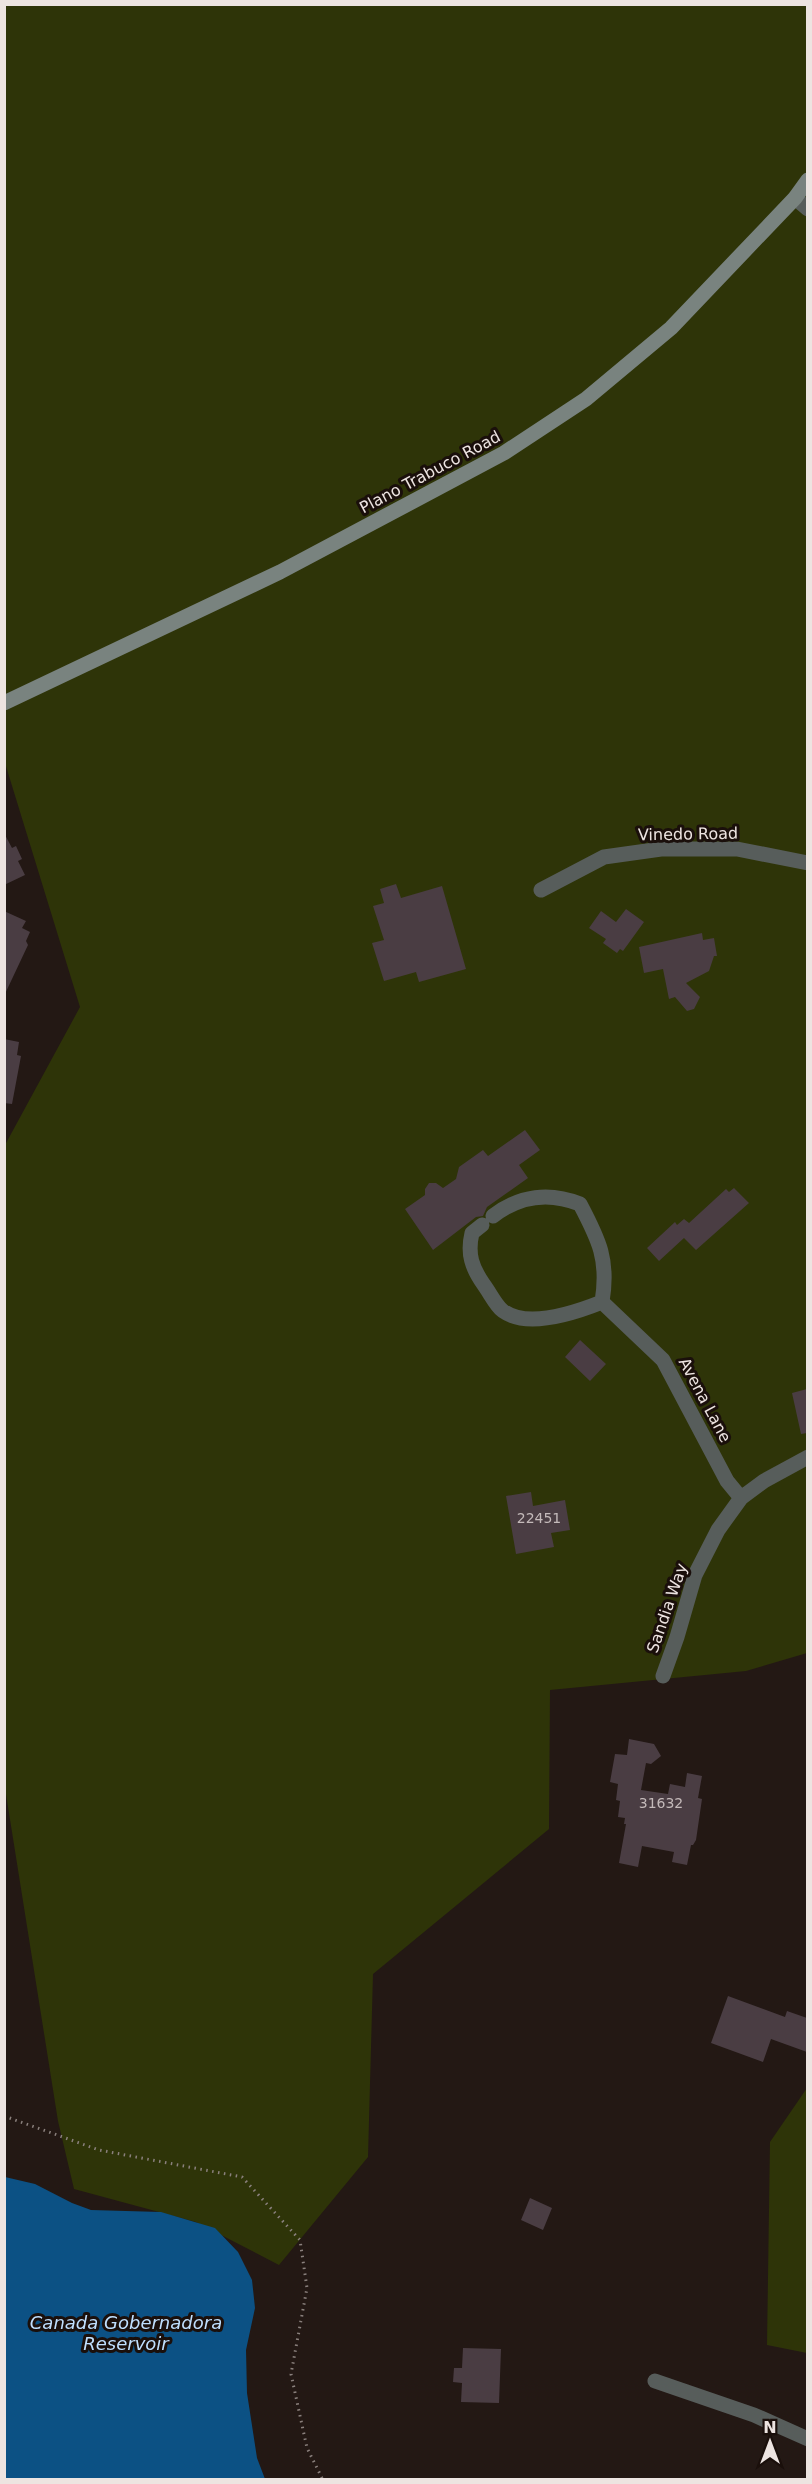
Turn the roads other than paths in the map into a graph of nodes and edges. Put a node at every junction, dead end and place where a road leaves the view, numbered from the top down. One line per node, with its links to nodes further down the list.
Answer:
1 (807, 180): 2 (street, Plano Trabuco Road)
2 (795, 198): 3 (street); 4 (street, Plano Trabuco Road)
3 (807, 209)
4 (4, 703)
5 (807, 863): 6 (street, Vinedo Road)
6 (541, 890)
7 (602, 1302): 7 (street); 9 (street, Avena Lane)
8 (807, 1457): 9 (street, Sandia Way)
9 (741, 1498): 10 (street, Sandia Way)
10 (663, 1676)
11 (655, 2381): 12 (street)
12 (807, 2439)

